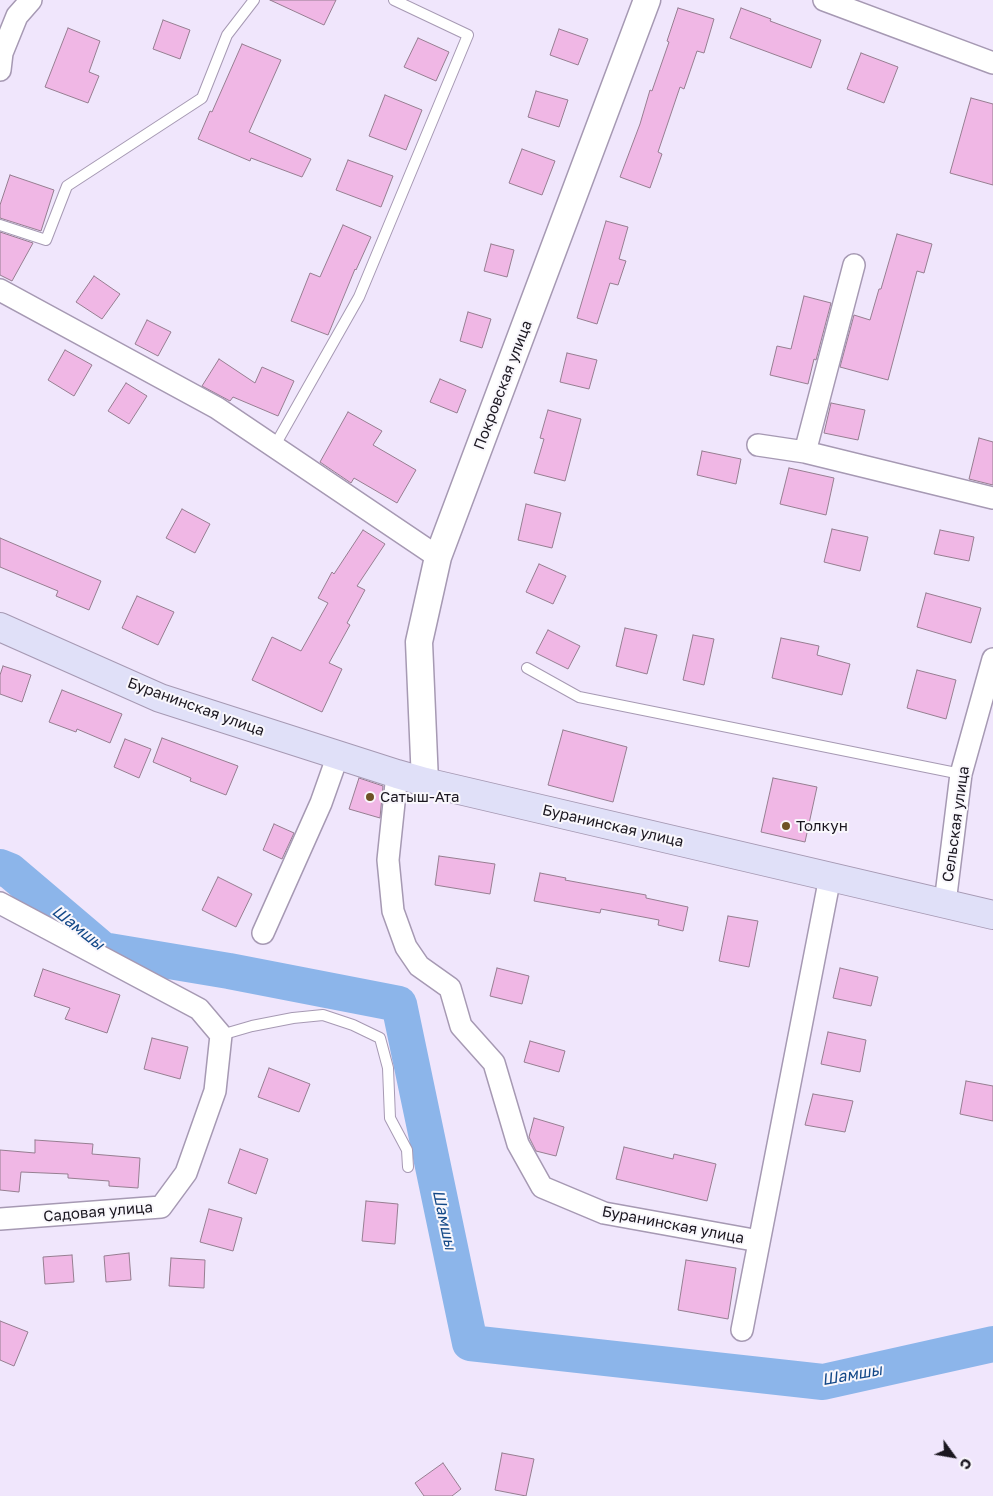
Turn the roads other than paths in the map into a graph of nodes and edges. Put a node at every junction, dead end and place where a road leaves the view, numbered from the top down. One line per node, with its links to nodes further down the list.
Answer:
1 (31, 0): 6 (street)
2 (254, 0): 8 (lane)
3 (394, 0): 12 (lane)
4 (647, 0): 15 (street, Покровская улица)
5 (824, 0): 7 (street)
6 (1, 59)
7 (993, 63)
8 (0, 225)
9 (854, 265): 13 (street)
10 (0, 290): 12 (street)
11 (758, 445): 13 (street)
12 (274, 447): 15 (street)
13 (805, 452): 14 (street)
14 (993, 498)
15 (438, 557): 22 (street, Покровская улица)
16 (0, 627): 19 (main road, Буранинская улица)
17 (993, 659): 21 (street, Сельская улица)
18 (527, 668): 21 (lane)
19 (338, 755): 20 (main road, Буранинская улица); 27 (street)
20 (397, 774): 22 (main road, Буранинская улица); 31 (street, Буранинская улица)
21 (961, 774): 25 (street, Сельская улица)
22 (426, 782): 23 (main road, Буранинская улица)
23 (830, 877): 25 (main road, Буранинская улица); 31 (street, Буранинская улица)
24 (0, 903): 28 (street)
25 (945, 903): 26 (main road, Буранинская улица)
26 (993, 915)
27 (263, 933)
28 (221, 1035): 29 (lane); 30 (street, Садовая улица)
29 (408, 1167)
30 (3, 1225)
31 (758, 1242): 32 (street, Буранинская улица)
32 (742, 1330)

